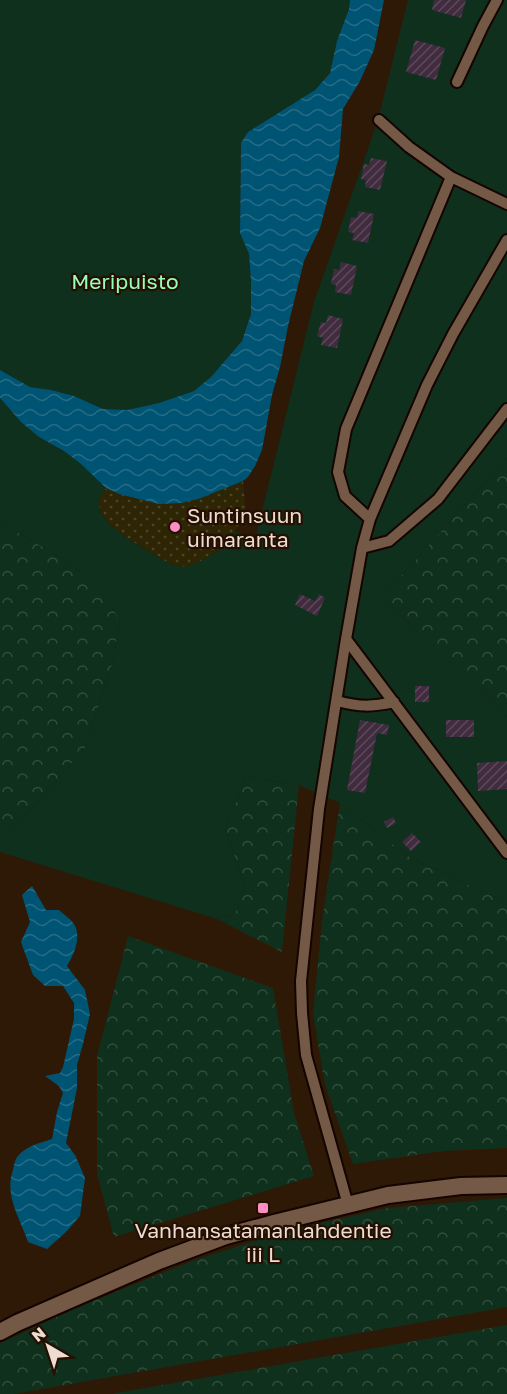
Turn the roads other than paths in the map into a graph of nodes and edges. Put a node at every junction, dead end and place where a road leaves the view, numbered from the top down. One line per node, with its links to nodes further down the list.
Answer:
1 (497, 0): 2 (lane)
2 (457, 82)
3 (378, 120): 4 (lane)
4 (451, 177): 5 (lane); 8 (lane)
5 (507, 204)
6 (507, 240): 8 (lane)
7 (507, 409): 9 (lane)
8 (370, 519): 9 (lane)
9 (362, 549): 10 (lane)
10 (346, 639): 11 (lane); 12 (lane)
11 (337, 701): 12 (lane); 15 (lane)
12 (394, 702): 13 (lane)
13 (507, 853)
14 (507, 1185): 15 (street)
15 (348, 1205): 16 (street)
16 (17, 1323): 17 (street); 18 (street)
17 (0, 1325)
18 (0, 1332)

